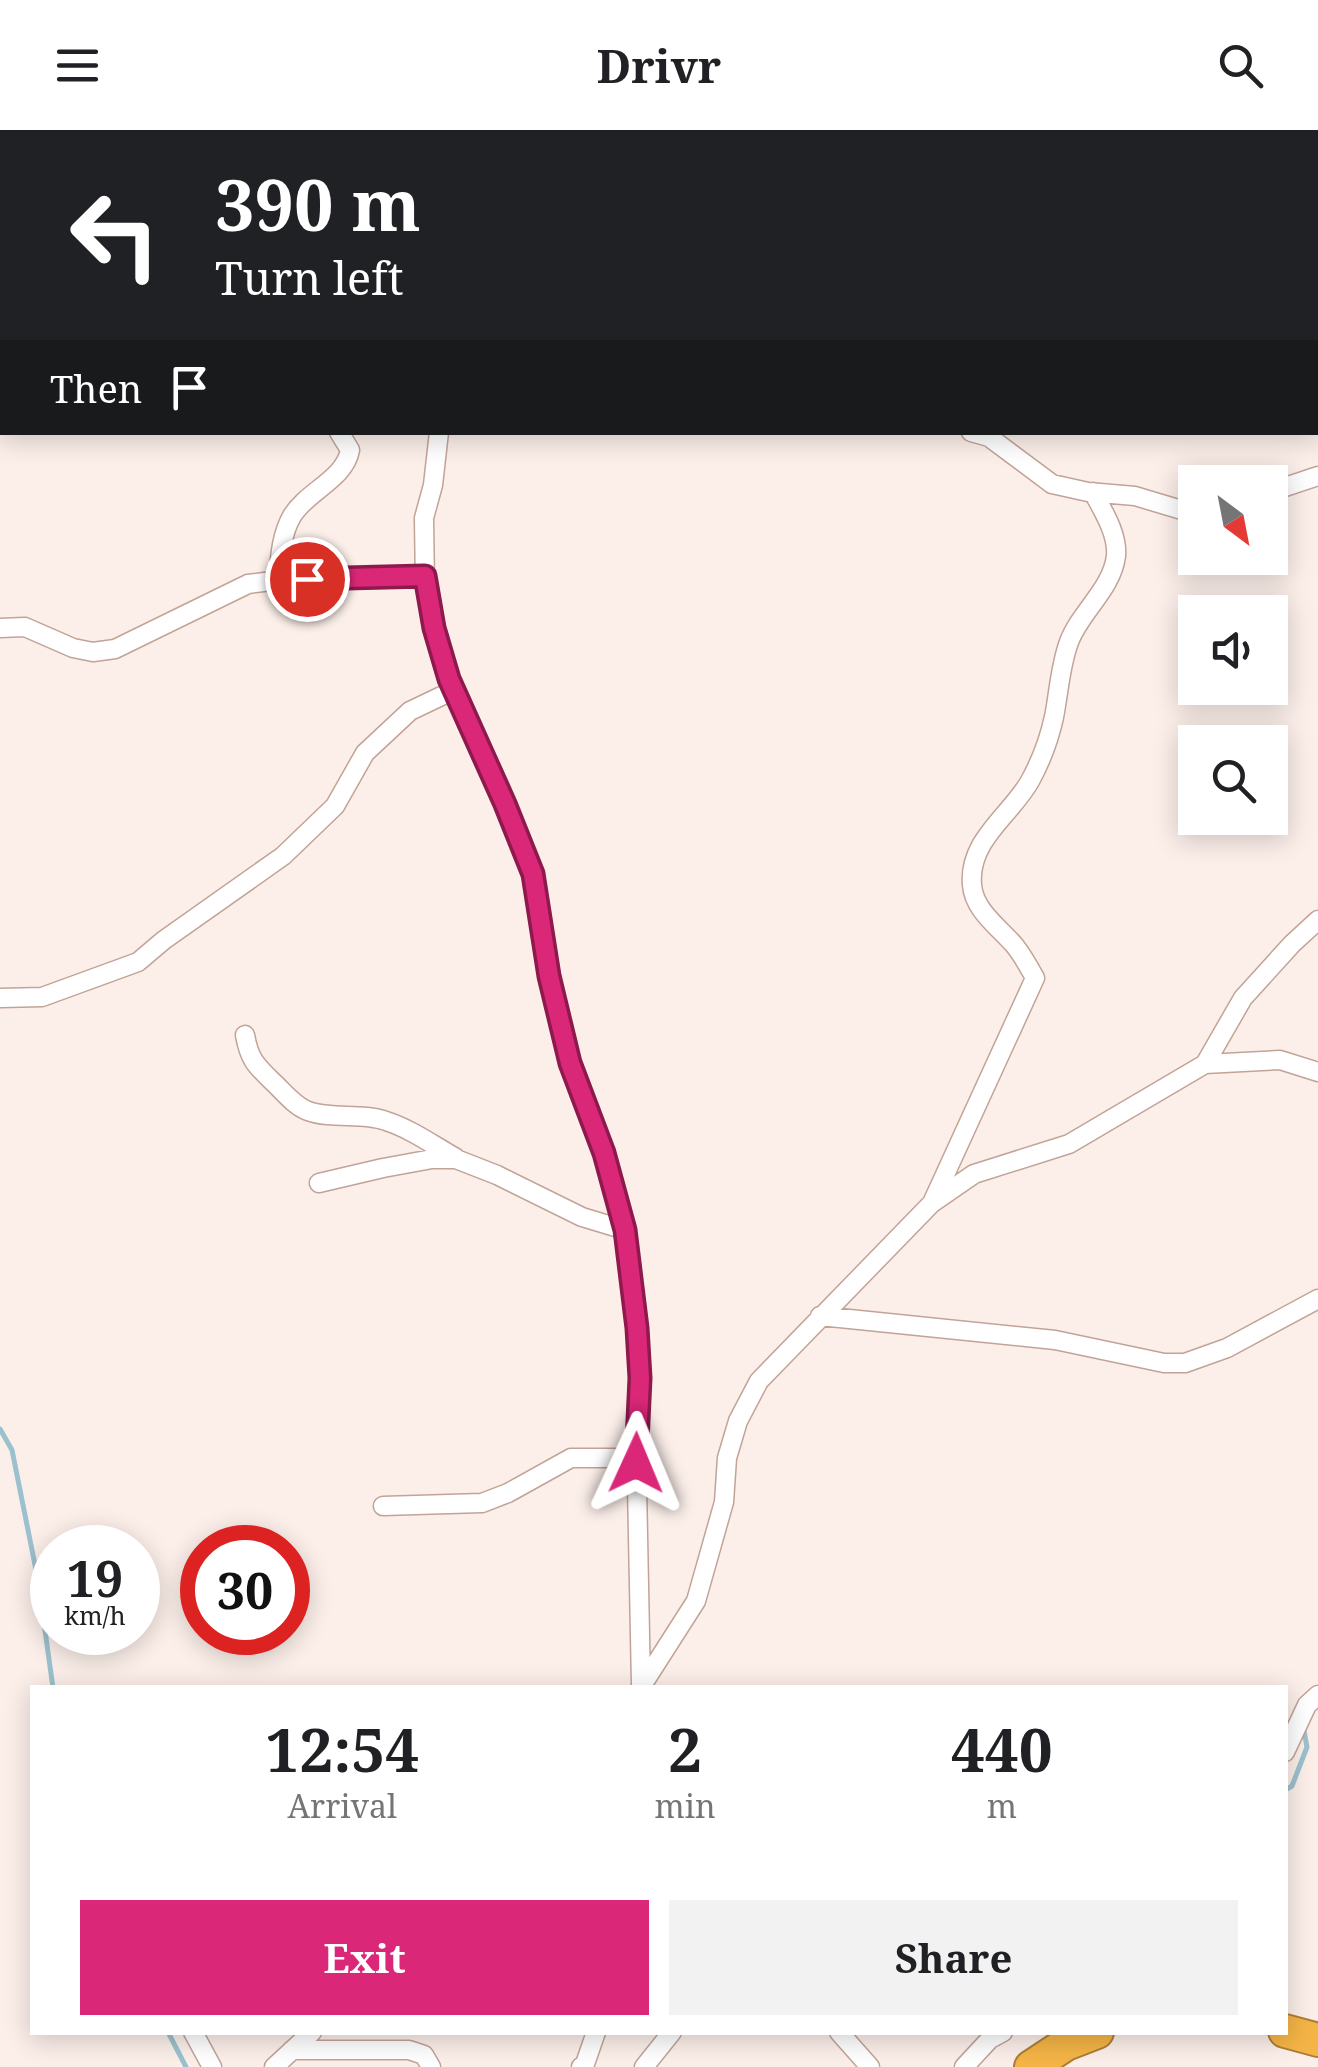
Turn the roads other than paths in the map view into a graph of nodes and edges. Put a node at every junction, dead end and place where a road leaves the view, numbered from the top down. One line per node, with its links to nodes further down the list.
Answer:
1 (342, 435): 9 (street)
2 (439, 435): 8 (street)
3 (982, 435): 6 (street)
4 (1318, 476): 5 (street)
5 (1288, 486)
6 (1093, 492): 7 (street); 19 (street)
7 (1178, 509)
8 (425, 576): 9 (street); 11 (street)
9 (279, 580): 10 (street)
10 (0, 628)
11 (454, 690): 13 (street); 20 (street)
12 (1318, 920): 15 (street)
13 (0, 998)
14 (245, 1035): 17 (street)
15 (1205, 1064): 16 (street); 19 (street)
16 (1318, 1072)
17 (456, 1158): 18 (street); 20 (street)
18 (319, 1182)
19 (932, 1203): 22 (street)
20 (625, 1230): 23 (street)
21 (1318, 1299): 22 (street)
22 (820, 1316): 26 (street)
23 (636, 1463): 24 (street); 25 (street)
24 (383, 1506)
25 (641, 1685)
26 (642, 1685)
27 (1318, 1695): 28 (street)
28 (1288, 1746)
29 (1288, 2031): 37 (highway)
30 (195, 2035): 40 (street)
31 (309, 2035): 38 (street)
32 (595, 2035): 39 (street)
33 (670, 2035): 43 (street)
34 (842, 2035): 44 (street)
35 (997, 2035): 45 (street)
36 (1089, 2035): 46 (highway)
37 (1318, 2040)
38 (292, 2050): 41 (street); 42 (street)
39 (590, 2066)
40 (212, 2067)
41 (274, 2067)
42 (432, 2067)
43 (644, 2067)
44 (870, 2067)
45 (964, 2067)
46 (1031, 2067)

